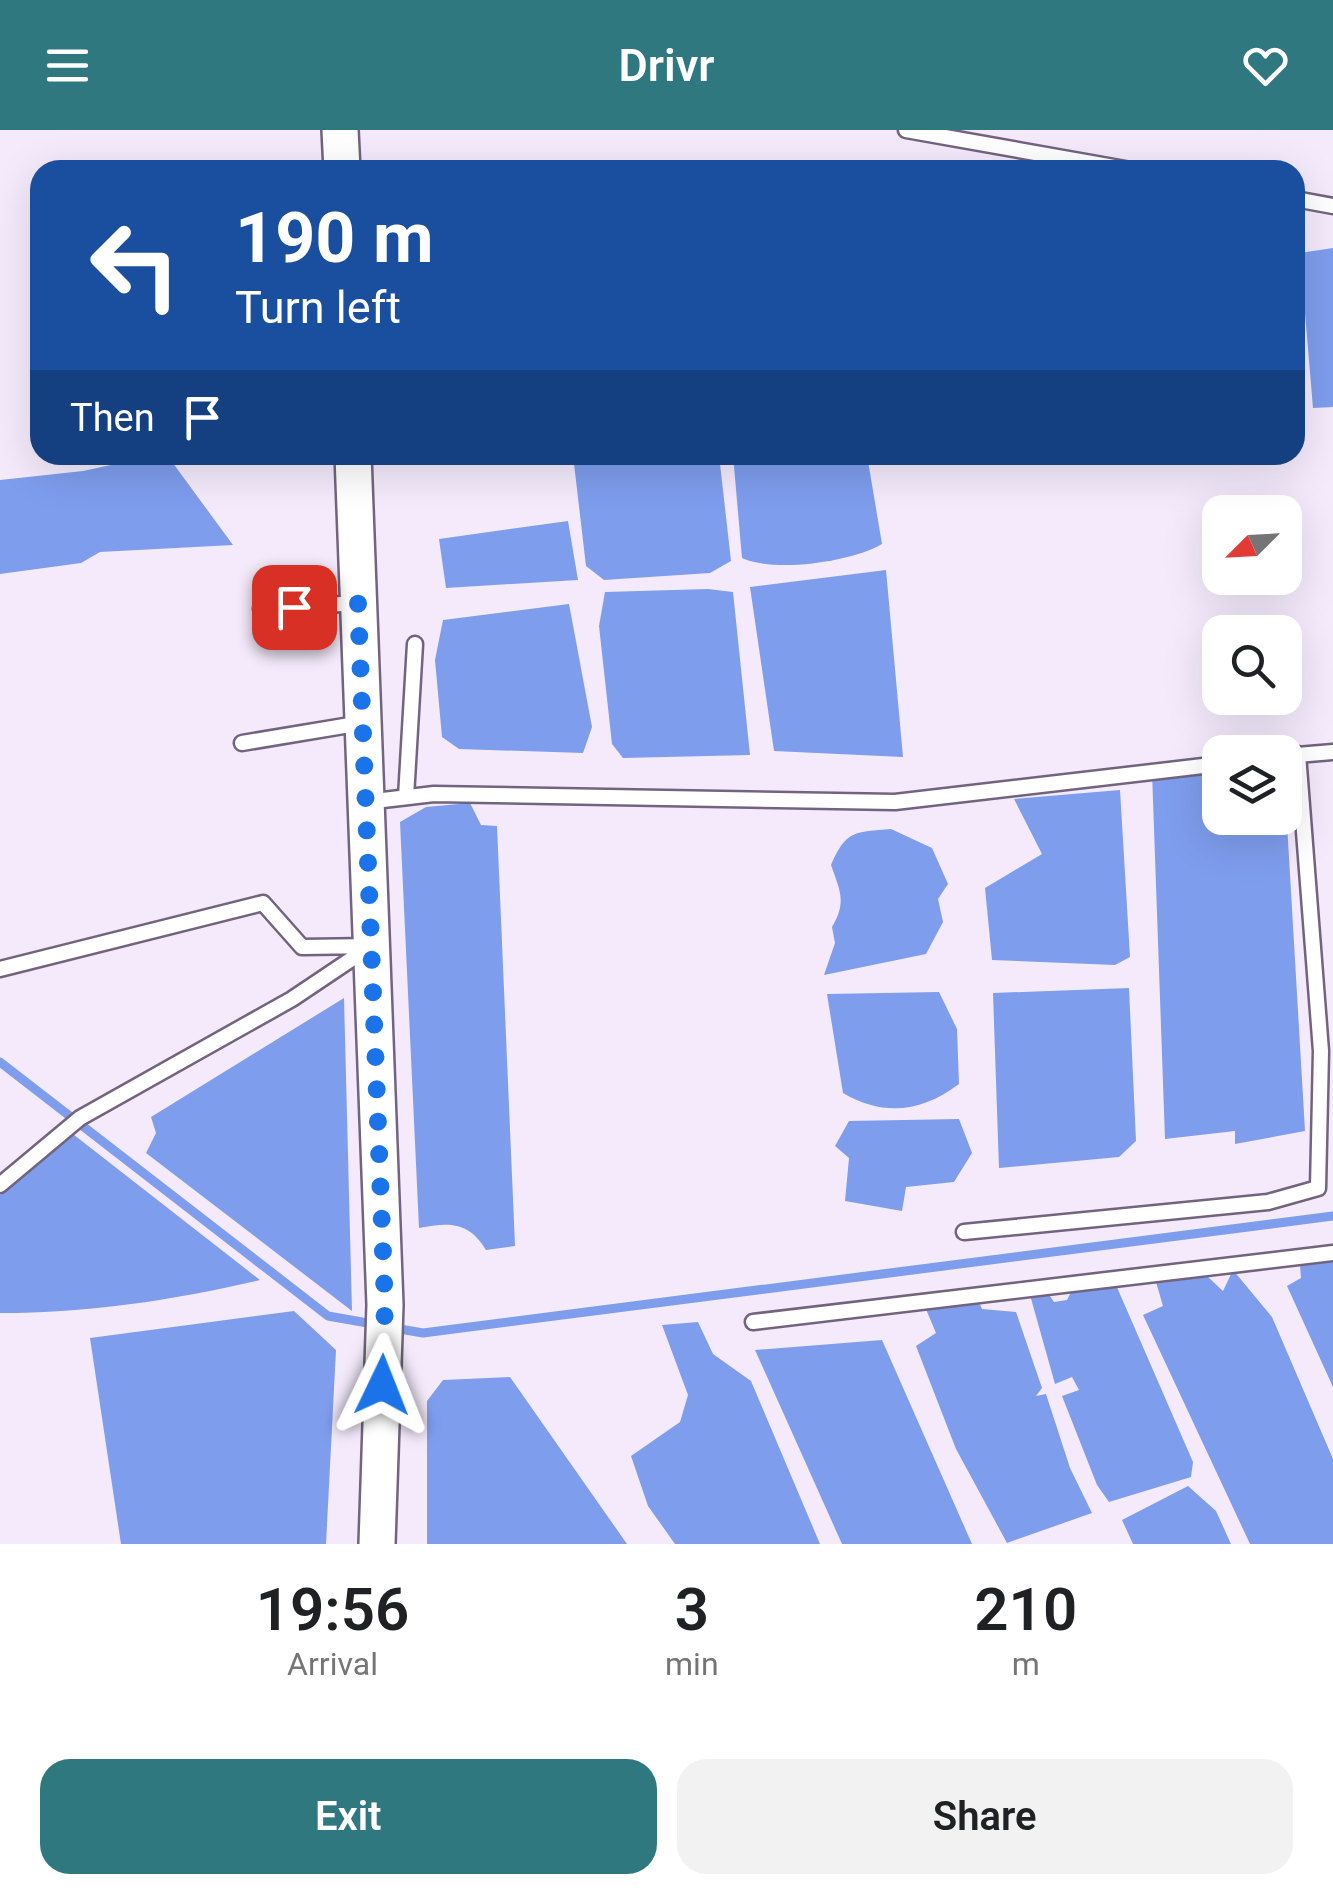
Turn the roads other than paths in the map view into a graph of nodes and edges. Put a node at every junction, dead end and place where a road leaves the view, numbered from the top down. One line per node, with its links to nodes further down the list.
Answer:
1 (340, 130): 3 (street)
2 (906, 130): 4 (lane)
3 (342, 160)
4 (1075, 160)
5 (1305, 201): 6 (lane)
6 (1333, 206)
7 (352, 465): 8 (street)
8 (358, 603): 9 (lane); 11 (street)
9 (261, 608)
10 (415, 644): 16 (lane)
11 (362, 722): 12 (lane); 17 (street)
12 (242, 743)
13 (1333, 752): 14 (lane)
14 (1302, 754)
15 (1202, 766): 16 (lane)
16 (406, 797): 17 (lane)
17 (365, 802): 19 (street)
18 (1300, 835): 22 (lane)
19 (371, 946): 20 (lane); 21 (lane); 25 (street)
20 (0, 969)
21 (0, 1185)
22 (964, 1232)
23 (1333, 1253): 24 (lane)
24 (753, 1322)
25 (377, 1544)

